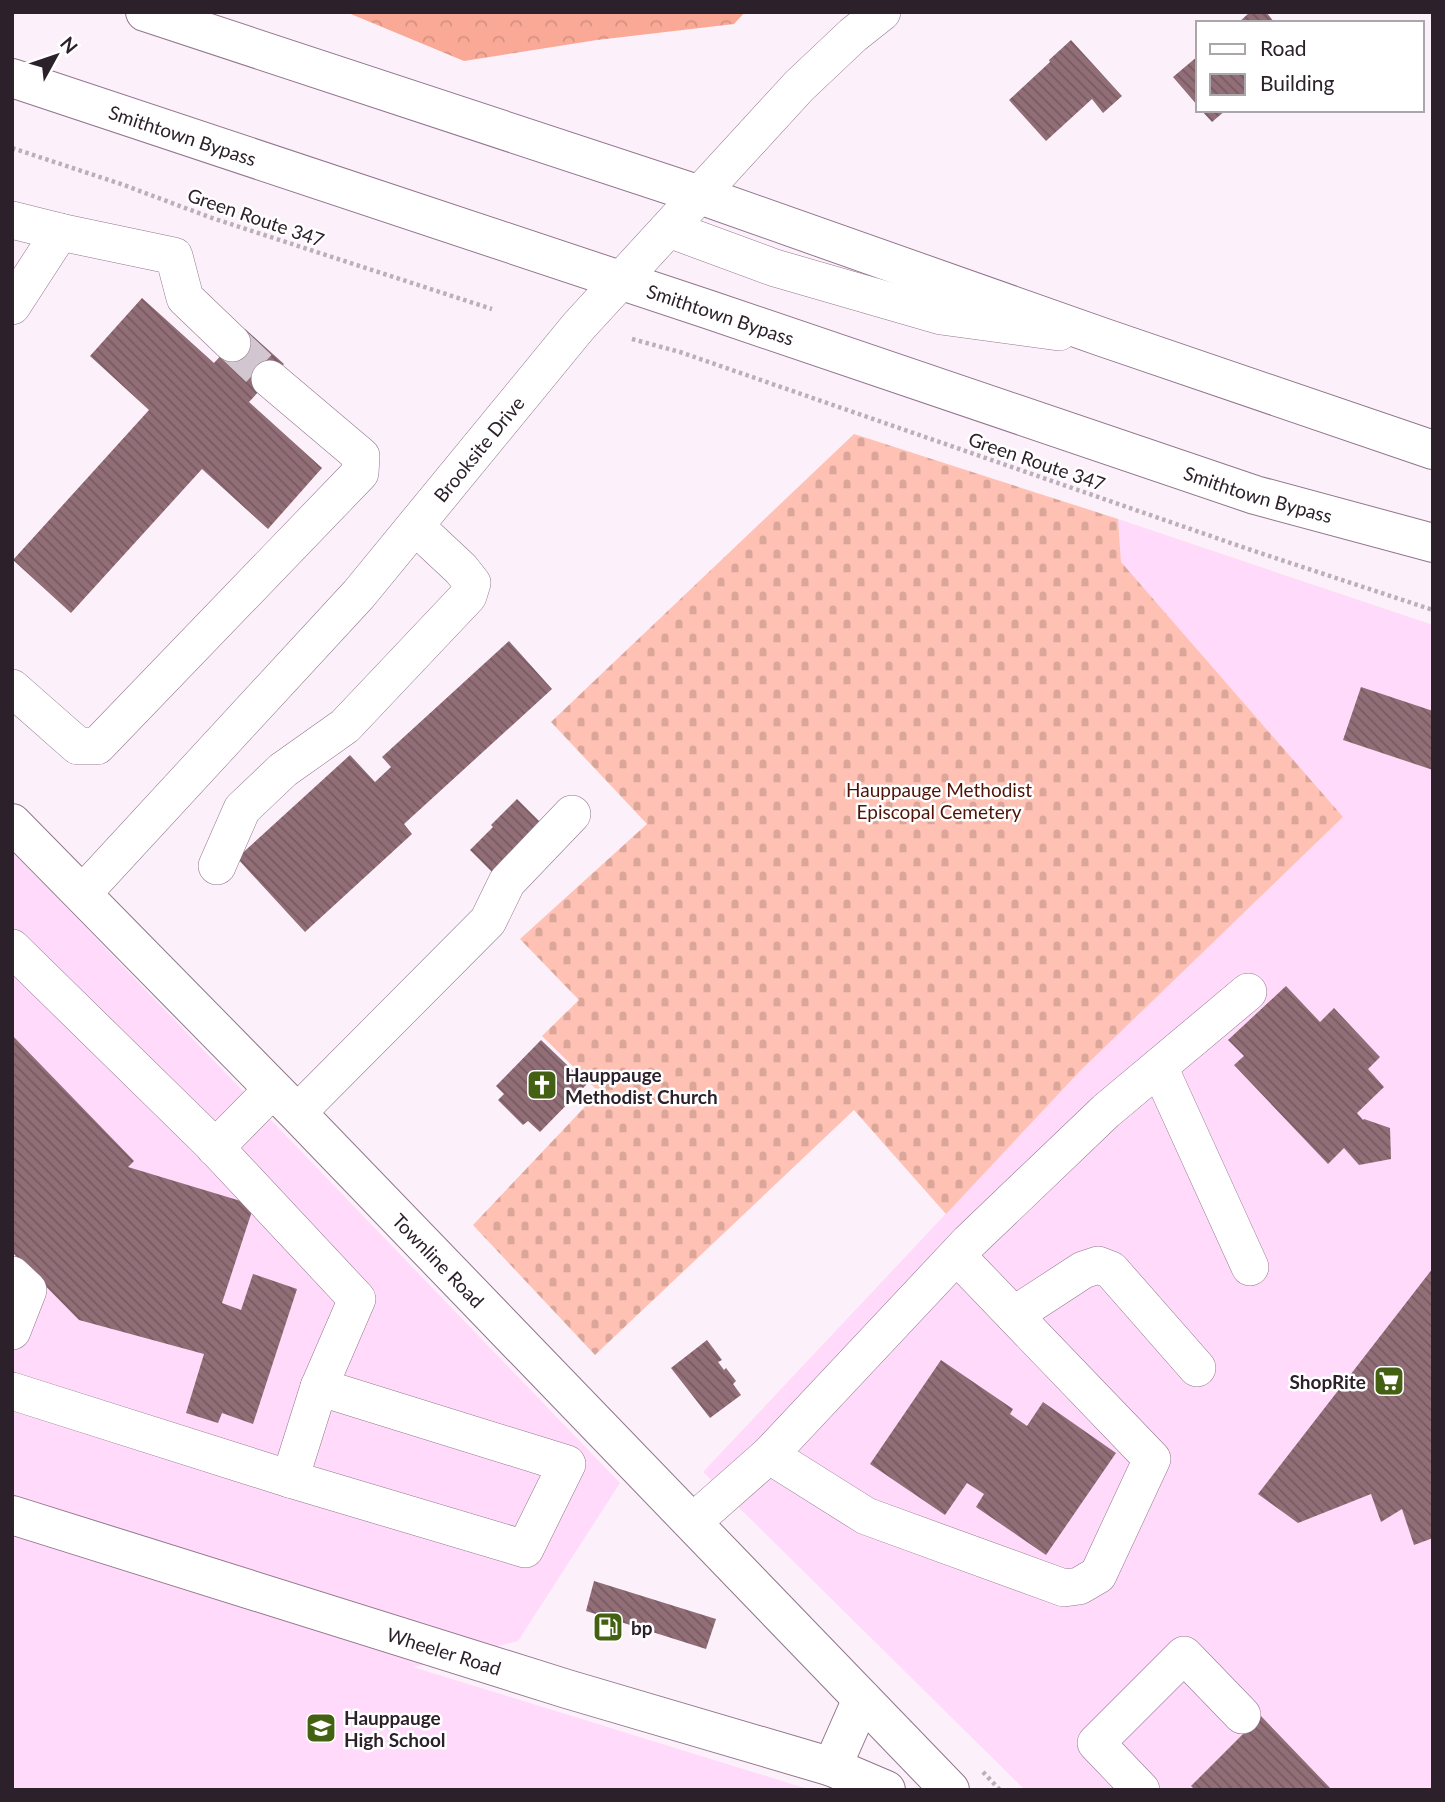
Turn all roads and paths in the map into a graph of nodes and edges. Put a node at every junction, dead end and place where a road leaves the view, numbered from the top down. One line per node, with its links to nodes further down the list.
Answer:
1 (145, 12): 5 (main road)
2 (882, 12): 5 (street, Brooksite Drive)
3 (12, 78): 9 (main road, Smithtown Bypass)
4 (12, 148): 11 (path, Green Route 347)
5 (700, 195): 7 (street, Brooksite Drive); 12 (main road)
6 (12, 220): 8 (street)
7 (669, 229): 9 (street, Brooksite Drive); 12 (street)
8 (60, 232): 10 (street); 14 (street)
9 (621, 281): 17 (street, Brooksite Drive); 18 (main road, Smithtown Bypass)
10 (12, 306)
11 (492, 309)
12 (1102, 337): 16 (main road)
13 (632, 339): 19 (path, Green Route 347)
14 (232, 343)
15 (270, 379): 20 (street)
16 (1433, 450)
17 (415, 526): 23 (street); 24 (street, Brooksite Drive)
18 (1433, 543)
19 (1433, 610)
20 (12, 688)
21 (572, 814): 28 (street)
22 (12, 823): 24 (main road, Townline Road)
23 (217, 866)
24 (83, 893): 28 (main road, Townline Road)
25 (12, 947): 29 (street)
26 (1248, 992): 27 (street)
27 (1158, 1067): 30 (street); 31 (street)
28 (285, 1101): 29 (street); 41 (main road, Townline Road)
29 (215, 1148): 36 (street)
30 (957, 1256): 33 (street); 38 (street)
31 (1250, 1267)
32 (12, 1275): 34 (street)
33 (1014, 1315): 35 (street); 38 (street)
34 (12, 1331)
35 (1198, 1368)
36 (319, 1387): 39 (street); 39 (street)
37 (12, 1391): 39 (street)
38 (769, 1455): 41 (street)
39 (290, 1479)
40 (12, 1515): 44 (main road, Wheeler Road)
41 (693, 1522): 42 (main road, Townline Road)
42 (862, 1699): 44 (main road); 45 (main road, Townline Road); 46 (main road, Townline Road)
43 (1242, 1715): 47 (street)
44 (832, 1767): 45 (main road, Wheeler Road)
45 (882, 1788)
46 (950, 1790)
47 (1141, 1790)

